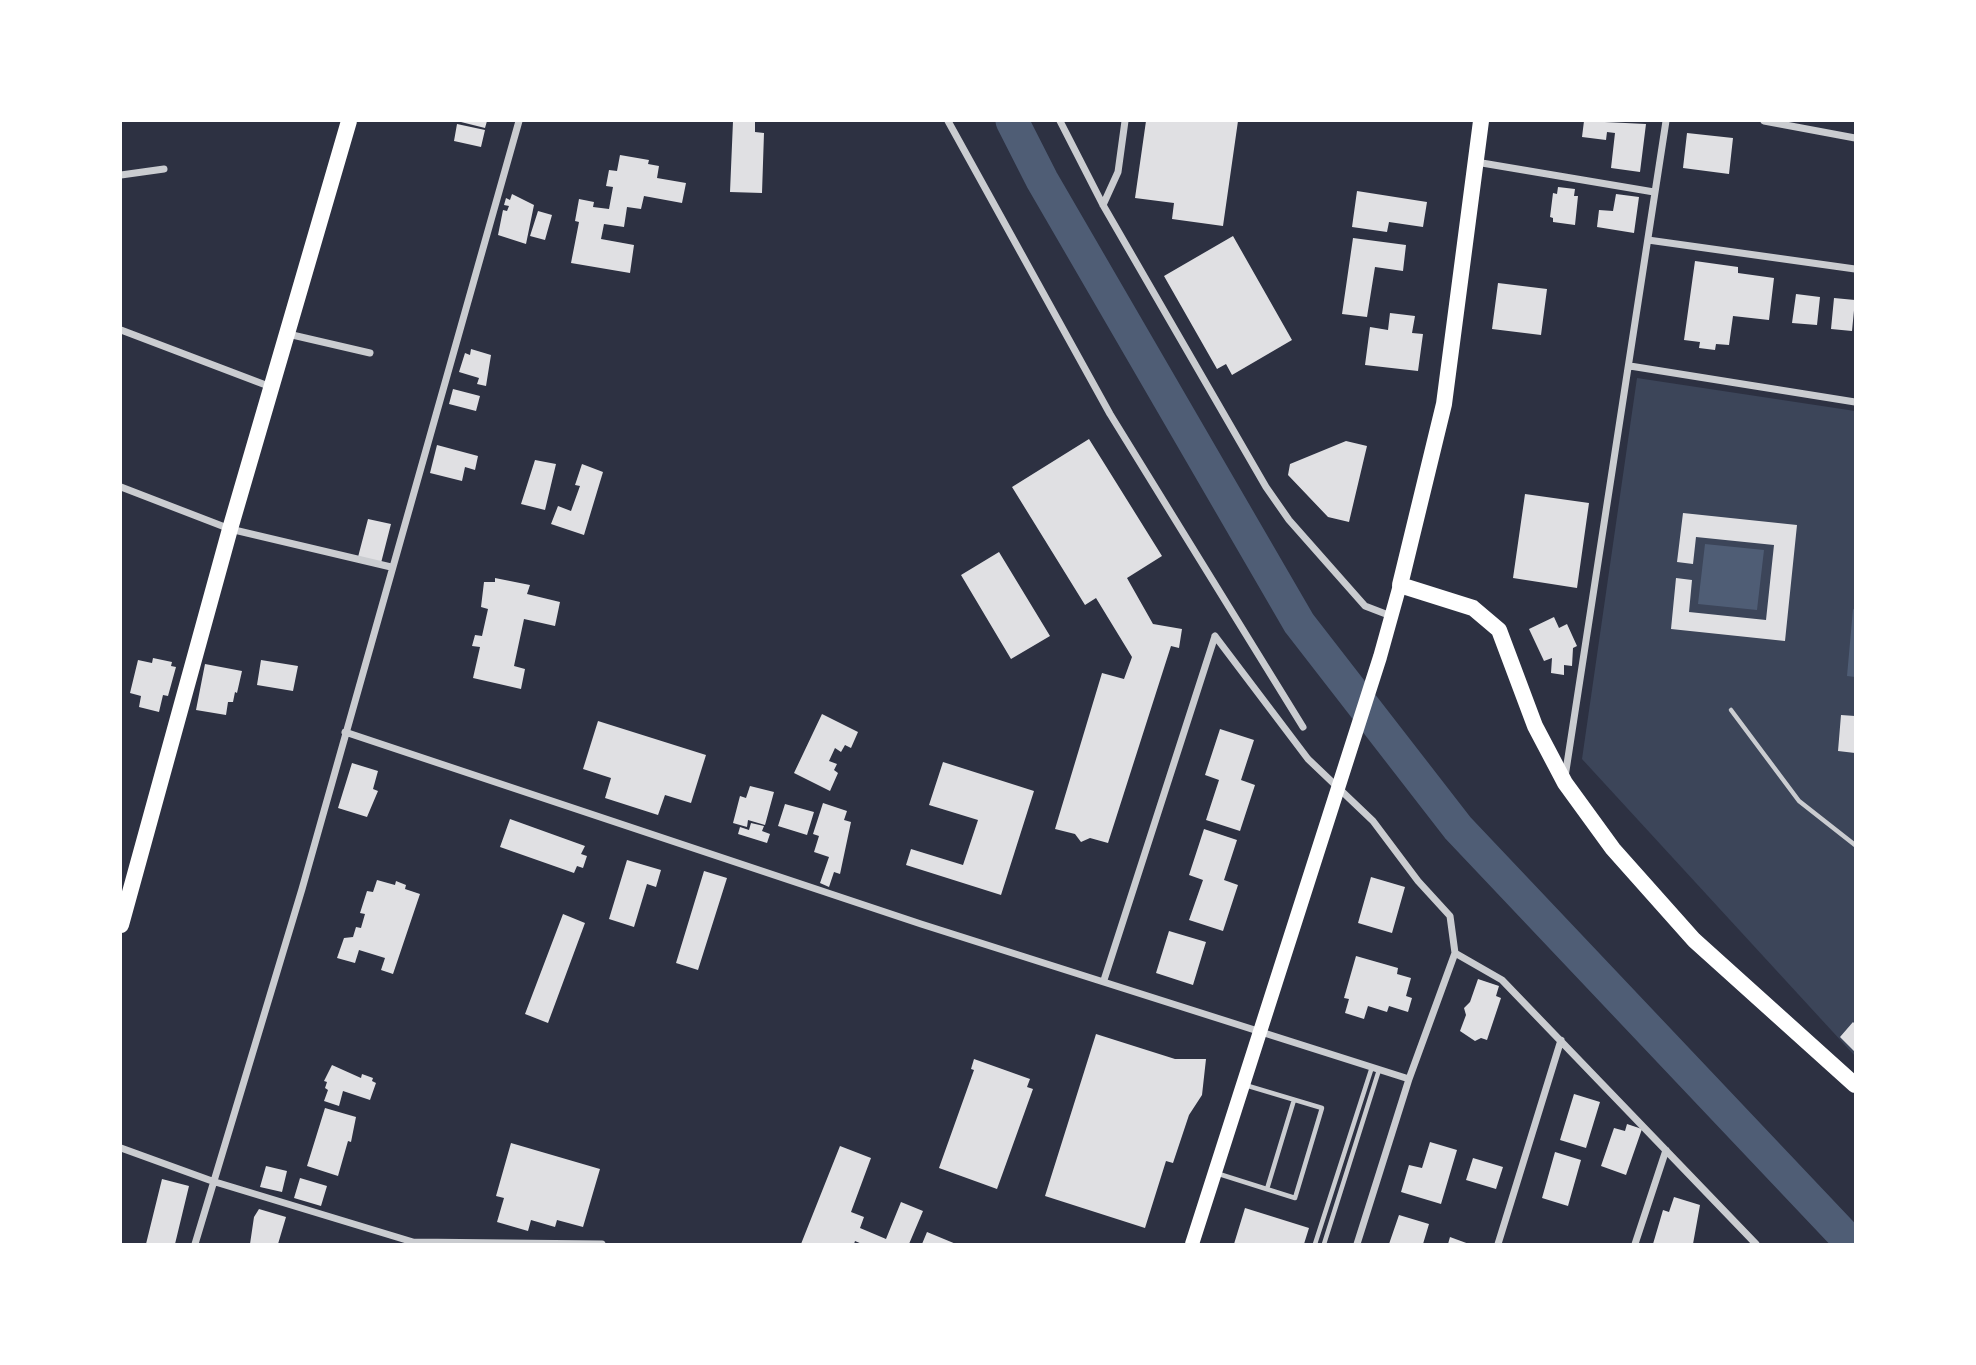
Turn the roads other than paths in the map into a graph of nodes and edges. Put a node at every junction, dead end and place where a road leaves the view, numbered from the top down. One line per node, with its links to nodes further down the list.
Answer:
1 (349, 121): 18 (main road)
2 (519, 121): 25 (street)
3 (948, 121): 29 (street)
4 (1059, 121): 14 (street)
5 (1125, 121): 14 (street)
6 (1481, 121): 10 (main road)
7 (1665, 121): 13 (street)
8 (1764, 121): 9 (street)
9 (1855, 138)
10 (1476, 162): 13 (street); 26 (main road)
11 (164, 169): 12 (street)
12 (121, 175)
13 (1654, 192): 15 (street)
14 (1103, 205): 27 (street)
15 (1648, 240): 16 (street); 20 (street)
16 (1855, 269)
17 (121, 330): 21 (street)
18 (288, 334): 19 (street); 21 (main road)
19 (370, 354)
20 (1630, 366): 22 (street); 31 (street)
21 (272, 387): 24 (main road)
22 (1855, 402)
23 (121, 487): 24 (street)
24 (230, 529): 25 (street); 34 (main road)
25 (391, 568): 30 (street)
26 (1400, 585): 27 (main road); 31 (main road)
27 (1391, 616): 32 (main road)
28 (1731, 710): 33 (lane)
29 (1303, 727)
30 (345, 732): 36 (street); 47 (street)
31 (1564, 783): 42 (main road)
32 (1339, 786): 35 (street); 36 (street); 37 (main road)
33 (1855, 845)
34 (121, 925)
35 (1455, 953): 38 (street); 40 (street)
36 (1104, 980): 37 (street)
37 (1259, 1031): 39 (street); 41 (main road)
38 (1561, 1040): 45 (street); 56 (street)
39 (1376, 1068): 40 (street); 53 (lane); 54 (lane)
40 (1409, 1079): 55 (street)
41 (1242, 1084): 43 (lane); 46 (main road)
42 (1855, 1085)
43 (1294, 1100): 48 (lane); 48 (lane)
44 (121, 1148): 47 (street)
45 (1666, 1150): 57 (street); 58 (street)
46 (1214, 1173): 48 (lane); 52 (main road)
47 (212, 1181): 49 (street); 50 (street)
48 (1267, 1189)
49 (412, 1243): 51 (street)
50 (195, 1244)
51 (602, 1244)
52 (1192, 1244)
53 (1315, 1244)
54 (1324, 1244)
55 (1357, 1244)
56 (1498, 1244)
57 (1635, 1244)
58 (1756, 1244)

